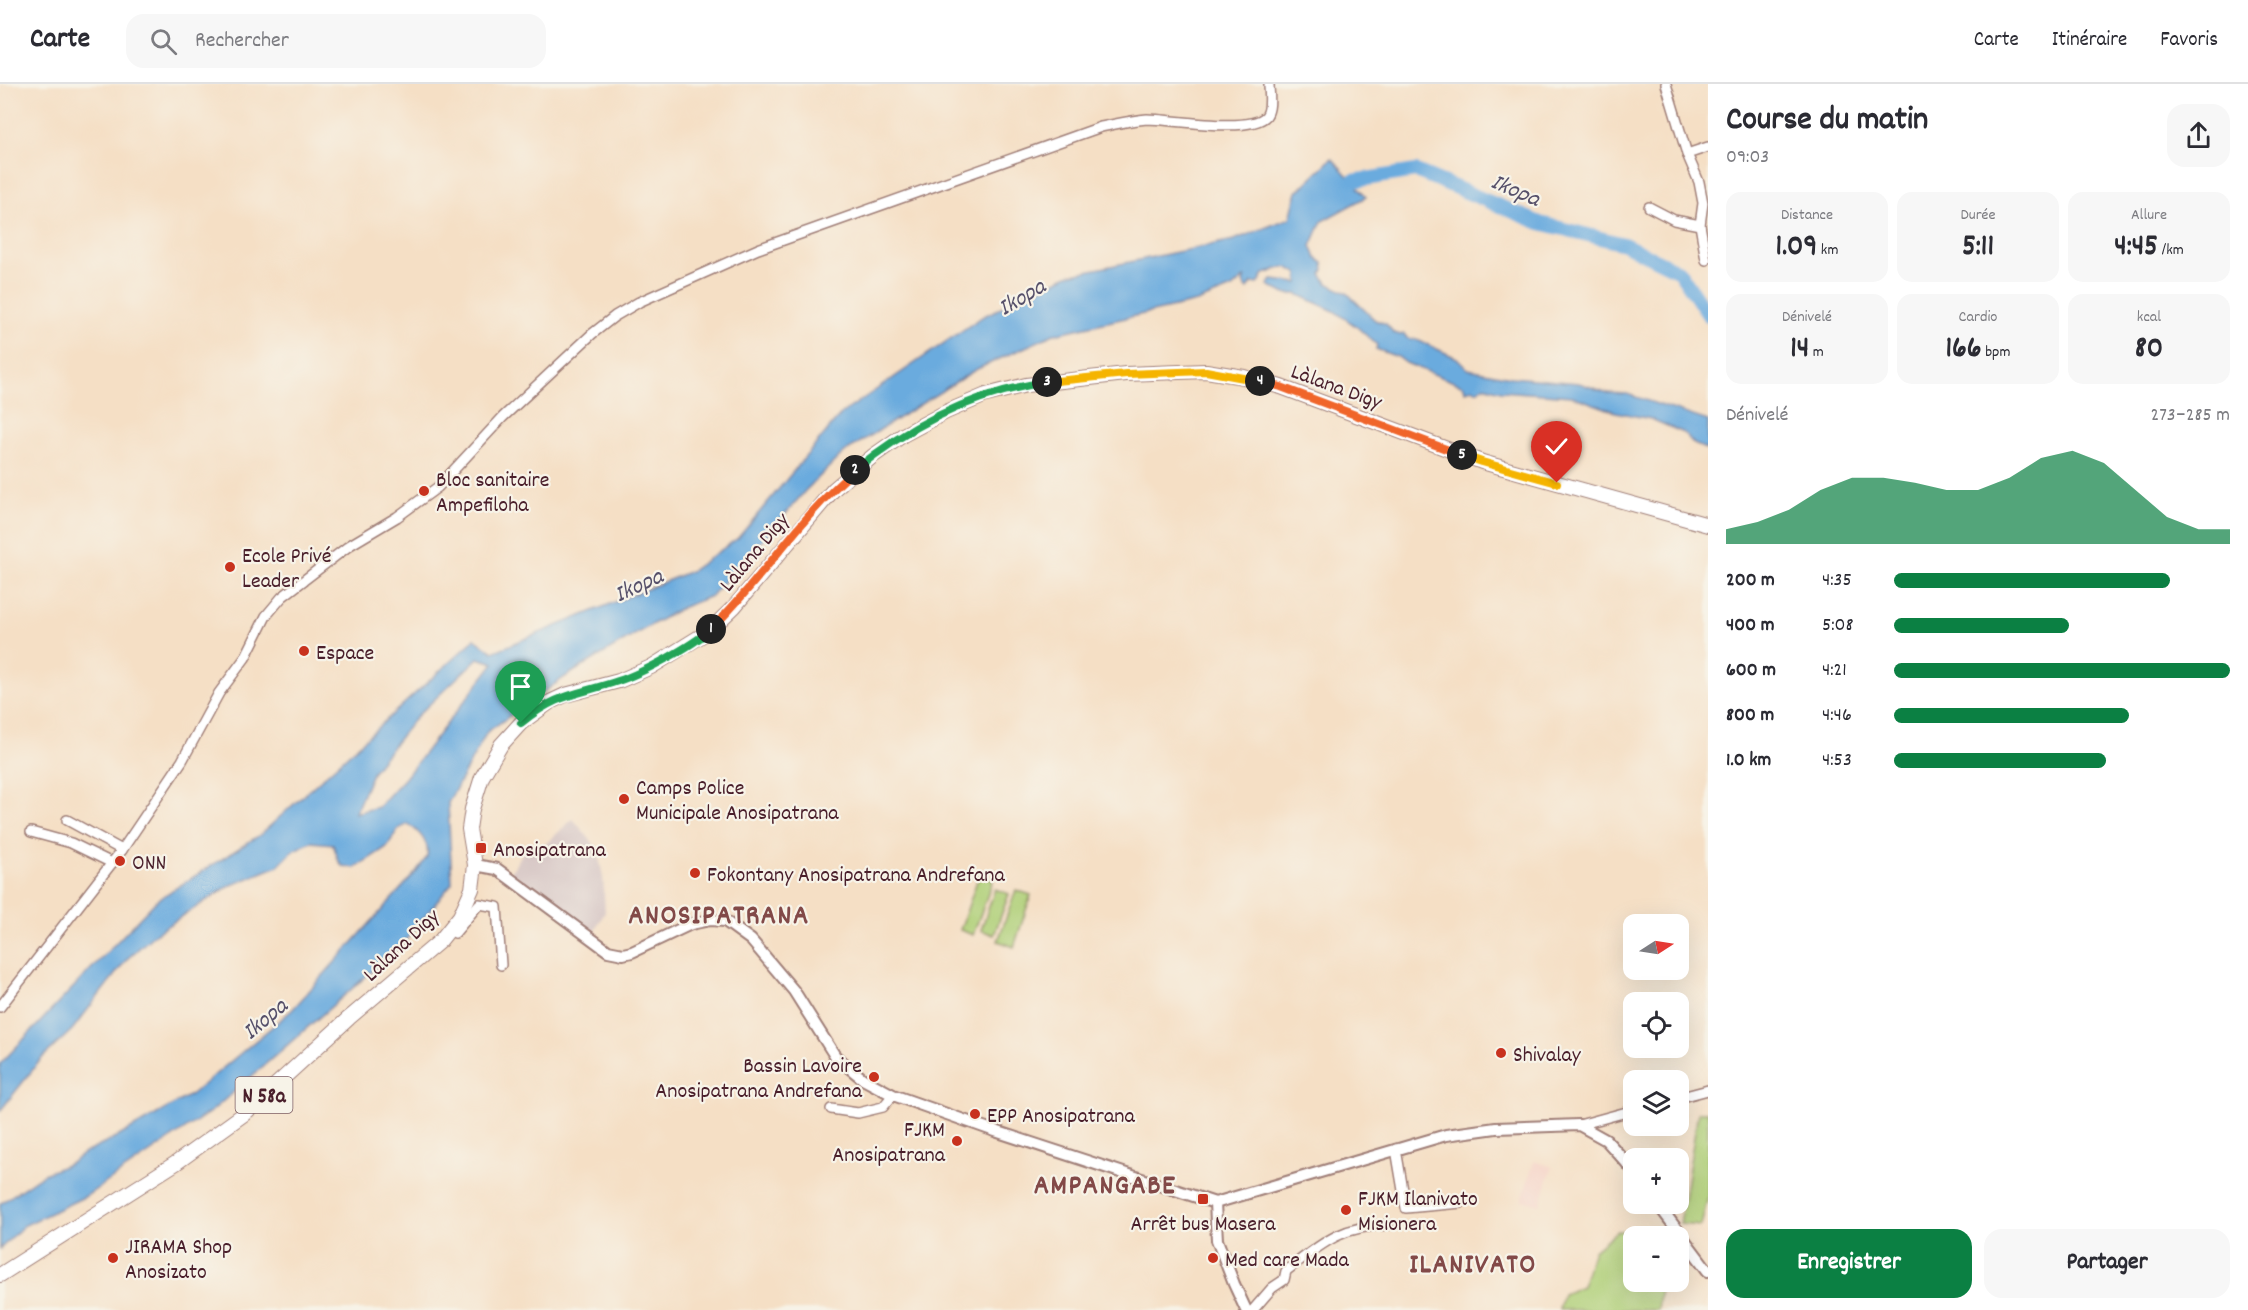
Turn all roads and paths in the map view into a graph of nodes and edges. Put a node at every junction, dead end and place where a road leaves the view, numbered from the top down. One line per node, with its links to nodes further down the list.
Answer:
1 (1269, 84): 11 (street)
2 (1666, 84): 4 (street)
3 (1708, 147): 4 (street)
4 (1687, 154): 6 (street)
5 (1649, 207): 6 (street)
6 (1700, 225): 7 (street)
7 (1706, 260)
8 (1708, 525): 13 (main road, Làlana Digy / N 58a)
9 (67, 820): 11 (street)
10 (31, 832): 12 (street)
11 (122, 850): 12 (street)
12 (112, 864): 16 (street)
13 (476, 864): 14 (main road, Làlana Digy / N 58a); 18 (street)
14 (449, 930): 15 (street); 30 (main road, Làlana Digy / N 58a)
15 (501, 965)
16 (0, 1007)
17 (1708, 1090): 19 (street)
18 (893, 1095): 20 (street); 25 (street)
19 (1689, 1095)
20 (831, 1109)
21 (1623, 1113): 22 (street)
22 (1579, 1125): 23 (street); 24 (street)
23 (1396, 1149): 25 (street); 26 (street)
24 (1623, 1159)
25 (1215, 1203): 31 (street)
26 (1461, 1203)
27 (1665, 1214): 29 (street)
28 (1388, 1225): 32 (street)
29 (1708, 1271)
30 (0, 1275)
31 (1246, 1310)
32 (1253, 1310)

